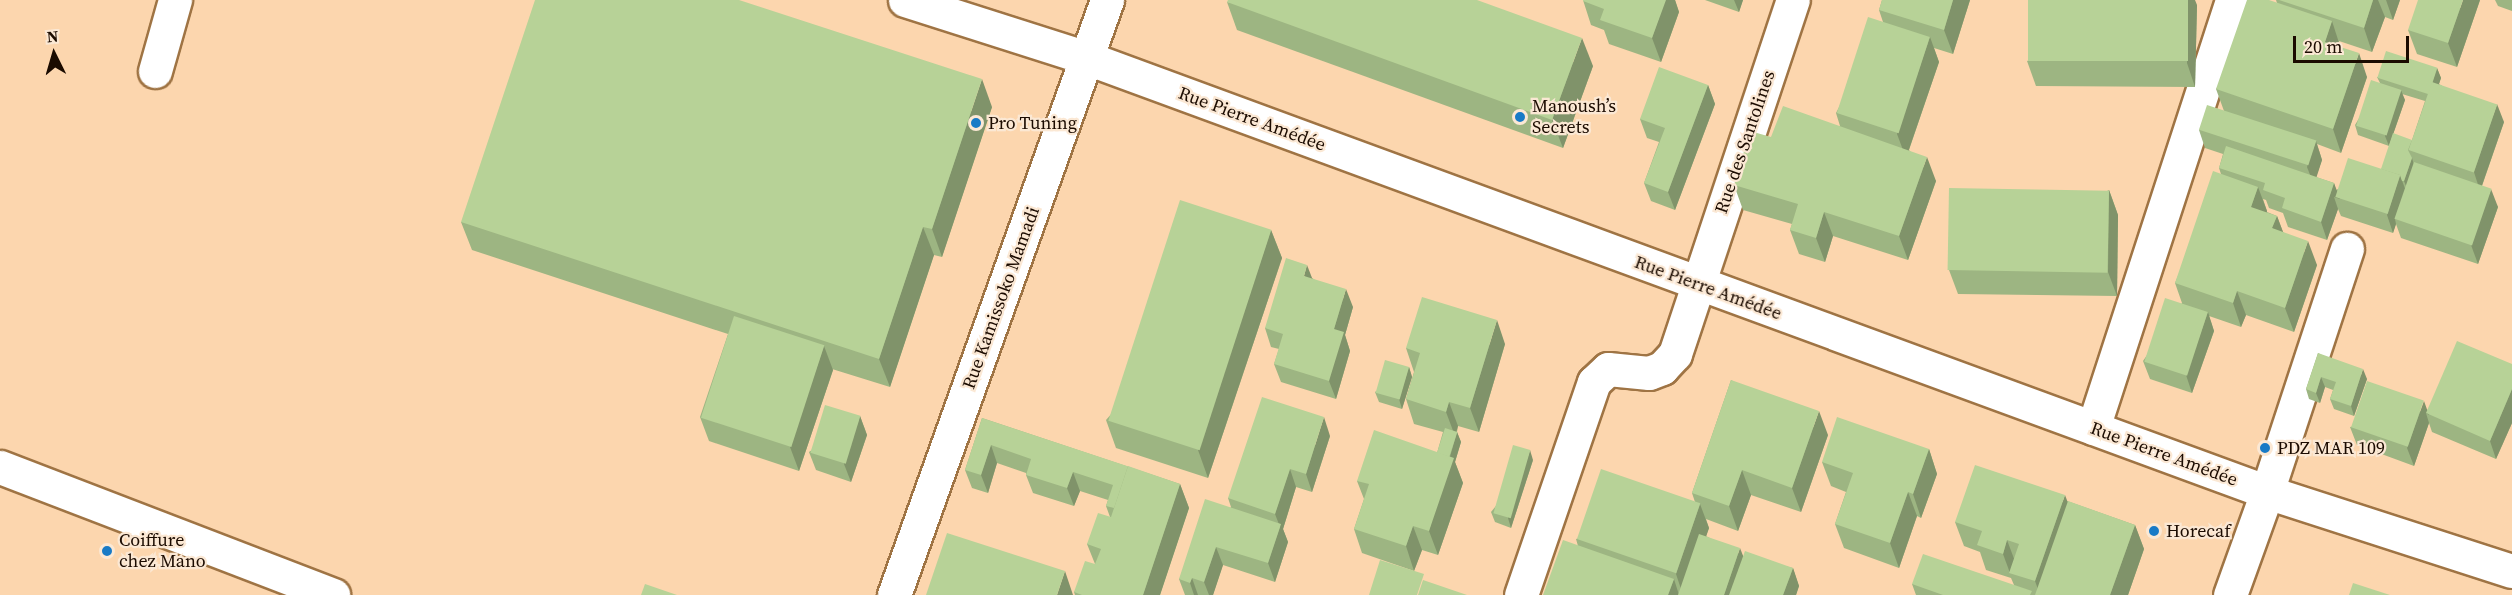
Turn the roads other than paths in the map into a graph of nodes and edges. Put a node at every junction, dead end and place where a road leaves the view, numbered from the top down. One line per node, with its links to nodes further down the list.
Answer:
1 (175, 0): 7 (street)
2 (905, 0): 6 (street, Rue Pierre Amédée)
3 (1107, 0): 6 (street, Rue Kamissoko Mamadi)
4 (1793, 0): 9 (street, Rue des Santolines)
5 (2232, 0): 10 (street)
6 (1087, 58): 9 (street, Rue Pierre Amédée); 15 (street, Rue Kamissoko Mamadi)
7 (155, 71)
8 (2347, 249): 12 (street)
9 (1696, 284): 10 (street, Rue Pierre Amédée); 16 (street, Rue des Santolines)
10 (2093, 428): 12 (street, Rue Pierre Amédée)
11 (0, 467): 14 (street)
12 (2267, 492): 13 (street, Rue Pierre Amédée); 17 (street)
13 (2512, 571)
14 (333, 595)
15 (894, 595)
16 (1521, 595)
17 (2230, 595)

